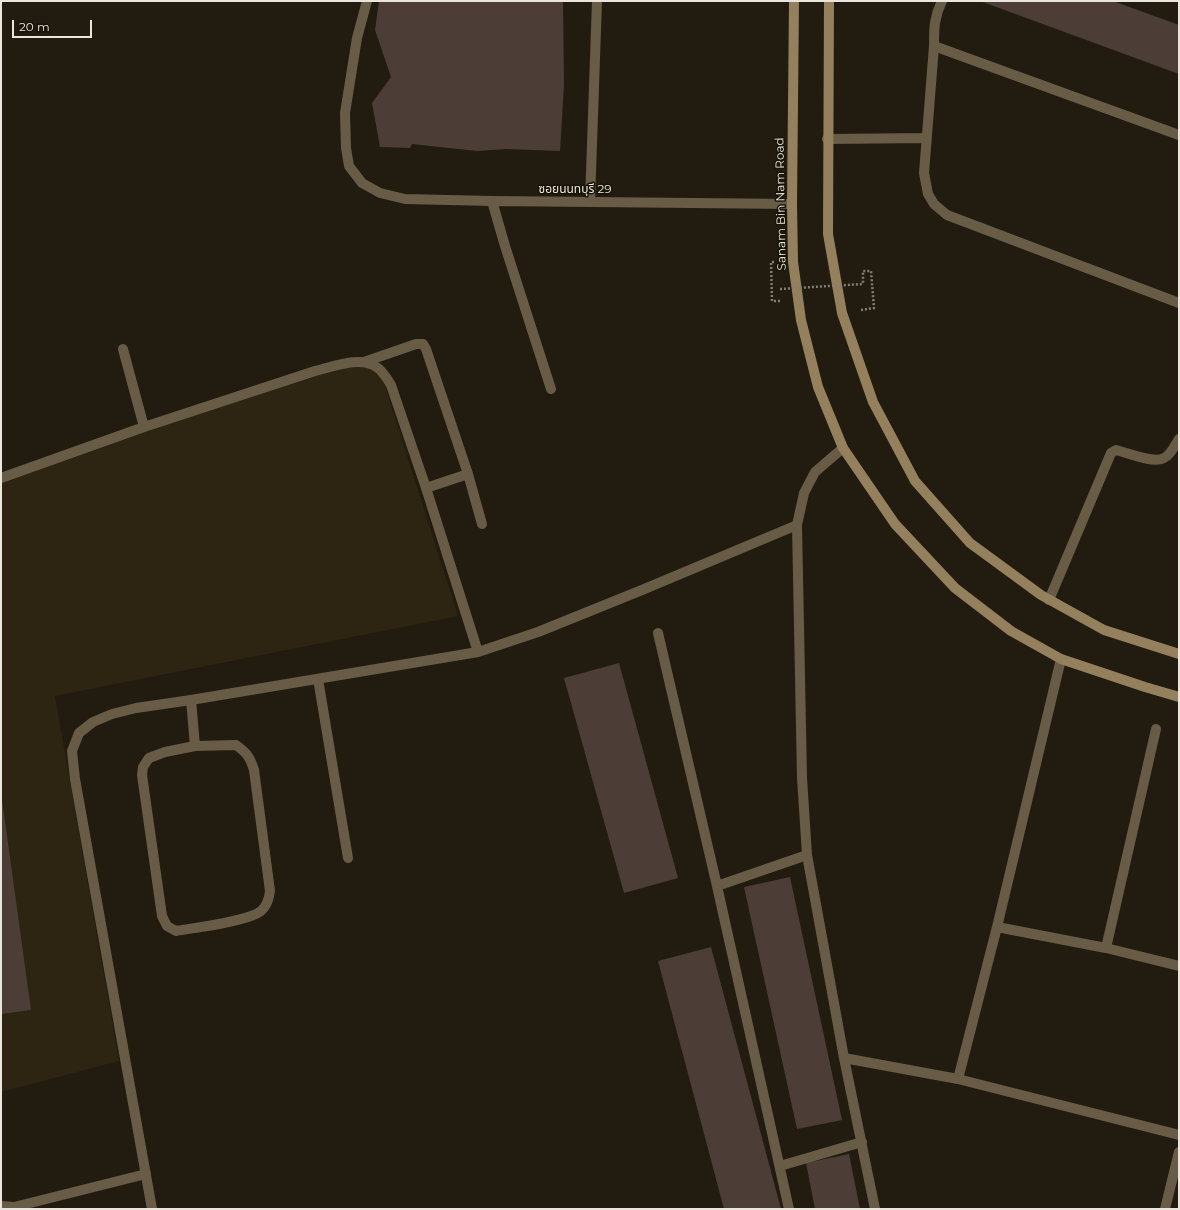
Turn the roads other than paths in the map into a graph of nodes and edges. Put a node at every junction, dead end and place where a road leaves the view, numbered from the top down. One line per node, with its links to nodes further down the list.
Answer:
1 (367, 1): 10 (street, ซอยนนทบุรี 29)
2 (597, 1): 11 (street)
3 (794, 1): 12 (main road, Sanam Bin Nam Road)
4 (829, 1): 9 (main road)
5 (942, 1): 6 (street)
6 (934, 46): 7 (street); 8 (street)
7 (1179, 135)
8 (927, 138): 9 (street); 13 (street)
9 (828, 139): 25 (main road)
10 (492, 201): 11 (street, ซอยนนทบุรี 29); 16 (street)
11 (590, 202): 12 (street, ซอยนนทบุรี 29)
12 (792, 204): 19 (main road, Sanam Bin Nam Road)
13 (1179, 303)
14 (123, 349): 17 (street)
15 (364, 362): 17 (street); 20 (street); 22 (street)
16 (551, 389)
17 (144, 427): 21 (street)
18 (1179, 439): 25 (street)
19 (843, 448): 24 (street); 29 (main road, Sanam Bin Nam Road)
20 (464, 475): 22 (street); 23 (street)
21 (1, 478)
22 (426, 488): 27 (street)
23 (482, 524)
24 (797, 525): 27 (street); 35 (street)
25 (1049, 600): 28 (main road)
26 (658, 633): 37 (street)
27 (478, 652): 30 (street)
28 (1179, 654)
29 (1061, 659): 31 (main road, Sanam Bin Nam Road); 38 (street)
30 (318, 679): 32 (street); 36 (street)
31 (1179, 697)
32 (191, 700): 34 (street); 47 (street)
33 (1156, 729): 39 (street)
34 (195, 746): 34 (street)
35 (807, 855): 37 (street); 41 (street)
36 (348, 858)
37 (717, 886): 46 (street)
38 (997, 927): 39 (street); 42 (street)
39 (1106, 948): 40 (street)
40 (1179, 966)
41 (844, 1058): 42 (street); 44 (street)
42 (958, 1079): 43 (street)
43 (1179, 1135)
44 (862, 1142): 46 (street); 51 (street)
45 (1179, 1152): 52 (street)
46 (780, 1166): 50 (street)
47 (146, 1174): 48 (street); 49 (street)
48 (1, 1206)
49 (152, 1209)
50 (789, 1209)
51 (875, 1209)
52 (1165, 1209)

